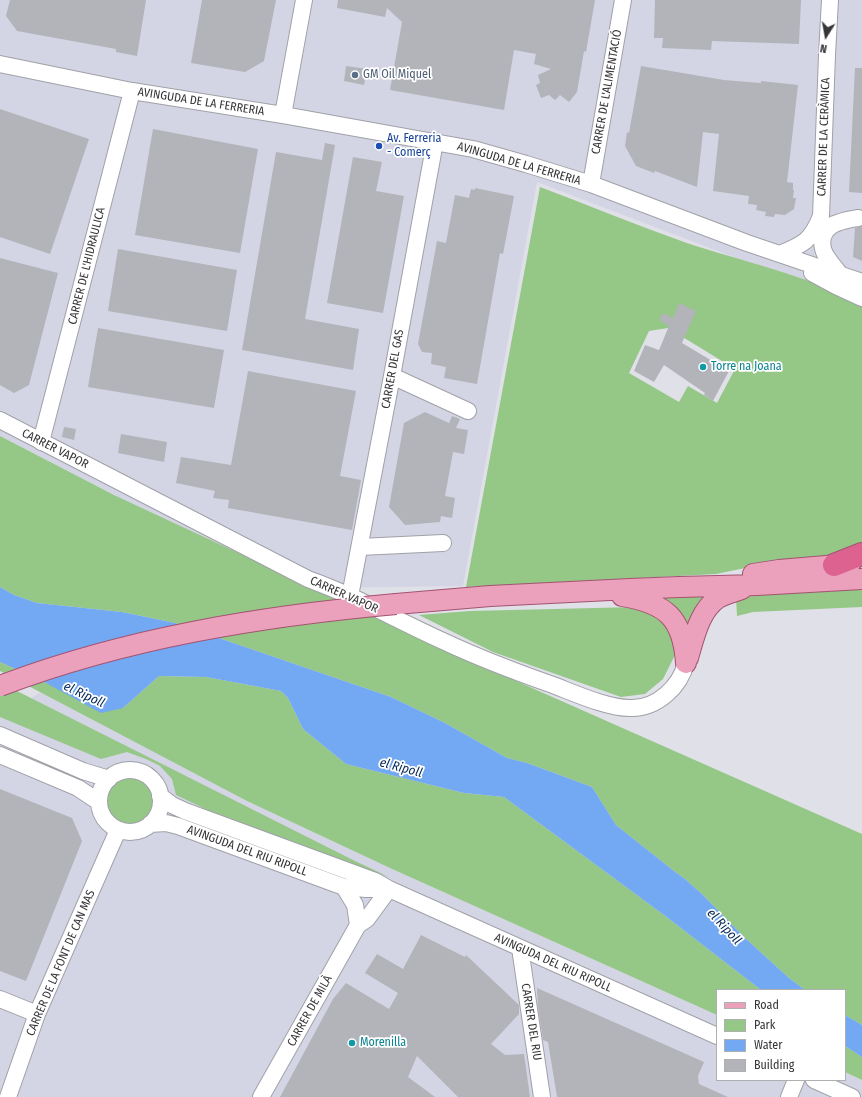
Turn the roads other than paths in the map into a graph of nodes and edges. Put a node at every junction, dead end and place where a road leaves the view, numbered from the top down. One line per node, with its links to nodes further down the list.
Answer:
1 (304, 0): 6 (street)
2 (623, 0): 8 (street, CARRER DE L'ALIMENTACIÓ)
3 (830, 0): 9 (street, CARRER DE LA CERÀMICA)
4 (0, 64): 5 (street, AVINGUDA DE LA FERRERIA)
5 (132, 91): 6 (street, AVINGUDA DE LA FERRERIA); 18 (street, CARRER DE L'HIDRAULICA)
6 (283, 115): 7 (street, AVINGUDA DE LA FERRERIA)
7 (435, 142): 8 (street, AVINGUDA DE LA FERRERIA); 15 (street, CARRER DEL GAS)
8 (591, 184): 11 (street, AVINGUDA DE LA FERRERIA)
9 (822, 196): 10 (street); 11 (street, CARRER DE LA CERÀMICA)
10 (860, 218): 12 (street)
11 (780, 254): 12 (street, AVINGUDA DE LA FERRERIA); 14 (street)
12 (840, 274): 13 (street, AVINGUDA DE LA FERRERIA)
13 (861, 282)
14 (862, 298)
15 (392, 376): 16 (street); 20 (street, CARRER DEL GAS)
16 (468, 411)
17 (0, 420): 18 (street, CARRER VAPOR)
18 (41, 442): 28 (street, CARRER VAPOR)
19 (443, 543): 20 (street)
20 (360, 547): 28 (street, CARRER DEL GAS)
21 (862, 554): 23 (highway)
22 (862, 563): 23 (main road)
23 (834, 565): 26 (main road)
24 (862, 579): 25 (main road)
25 (757, 585): 26 (main road); 29 (main road)
26 (679, 587): 27 (main road)
27 (579, 592): 29 (main road); 30 (main road, bridge)
28 (350, 596): 29 (street, CARRER VAPOR)
29 (686, 663)
30 (0, 686)
31 (0, 735): 33 (street)
32 (0, 756): 35 (street)
33 (109, 779): 34 (street); 35 (street)
34 (160, 796): 36 (street); 39 (street, AVINGUDA DEL RIU RIPOLL)
35 (99, 802): 37 (street)
36 (150, 824): 37 (street); 38 (street, AVINGUDA DEL RIU RIPOLL)
37 (118, 830): 43 (street, CARRER DE LA FONT DE CAN MAS)
38 (344, 886): 39 (street, AVINGUDA DEL RIU RIPOLL); 40 (street)
39 (389, 889): 40 (street, CARRER DE MILÀ); 41 (street, AVINGUDA DEL RIU RIPOLL)
40 (358, 925): 48 (street, CARRER DE MILÀ)
41 (520, 948): 44 (street, AVINGUDA DEL RIU RIPOLL); 49 (street, CARRER DEL RIU)
42 (0, 999): 43 (street)
43 (37, 1014): 47 (street, CARRER DE LA FONT DE CAN MAS)
44 (716, 1036)
45 (796, 1081): 50 (street)
46 (816, 1081): 51 (street)
47 (8, 1097)
48 (261, 1097)
49 (542, 1097)
50 (788, 1097)
51 (852, 1097)

